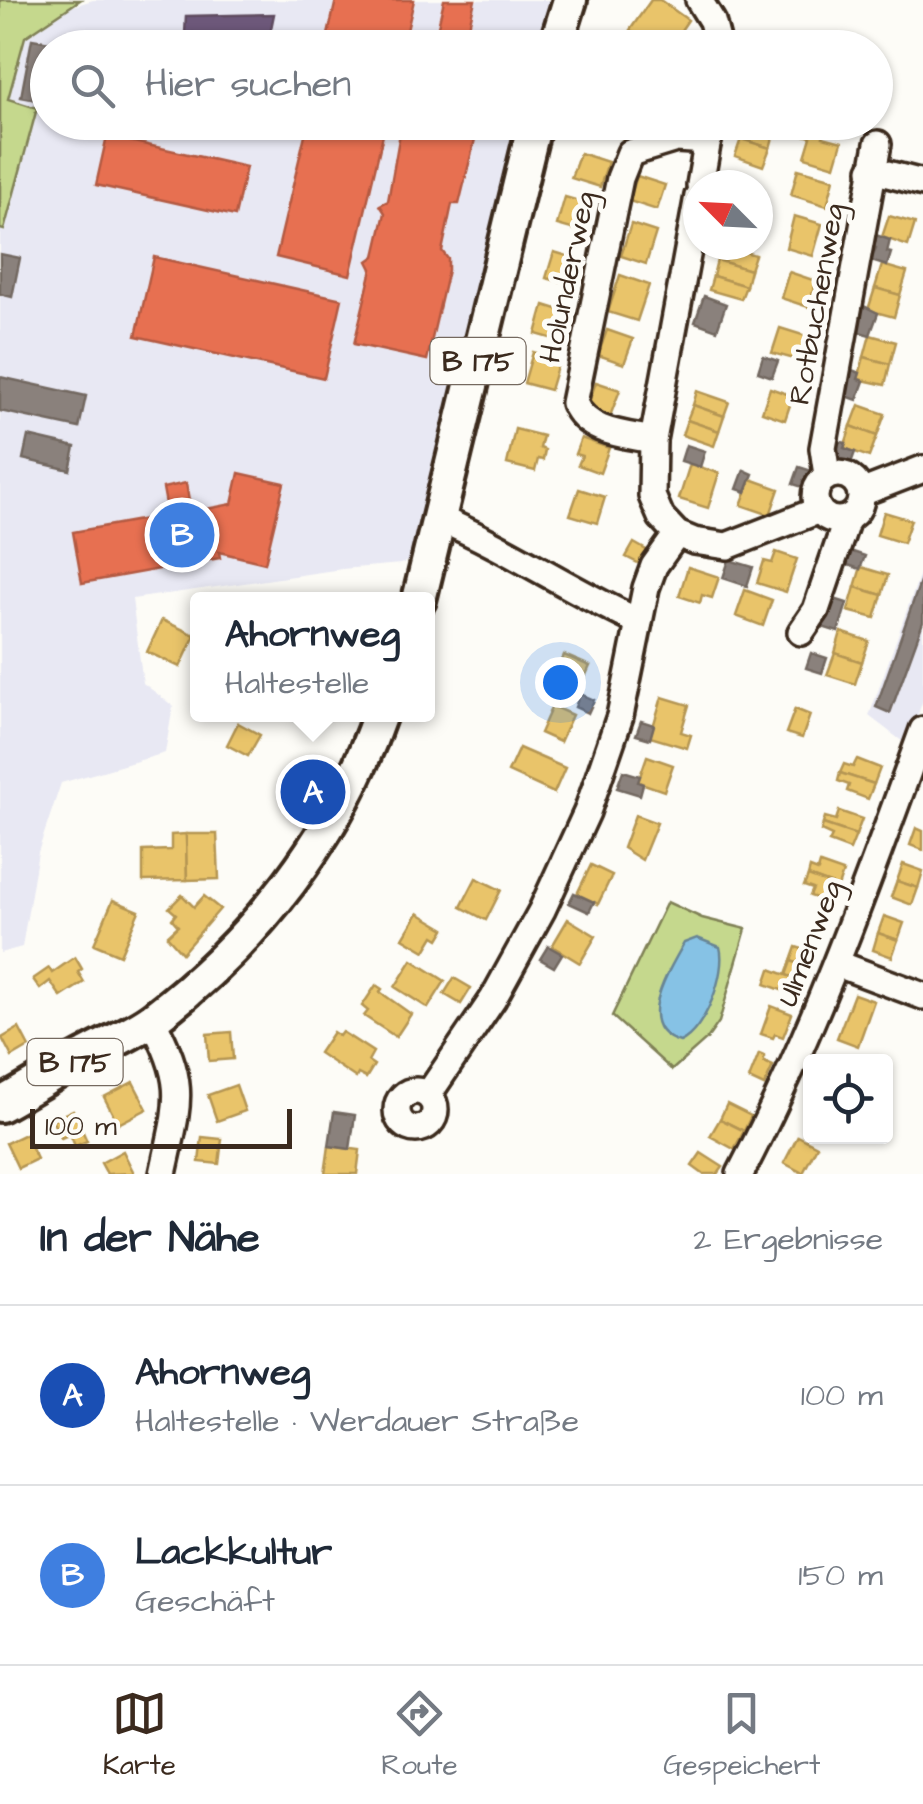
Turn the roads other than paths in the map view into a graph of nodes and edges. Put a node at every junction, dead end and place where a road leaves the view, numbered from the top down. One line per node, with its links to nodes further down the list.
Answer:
1 (570, 0): 3 (main road)
2 (699, 0): 4 (street)
3 (561, 30)
4 (714, 30)
5 (531, 140): 18 (main road, B 175)
6 (673, 140): 13 (street, Holunderweg)
7 (708, 140): 9 (street)
8 (878, 144): 10 (street, Rotbuchenweg)
9 (703, 170)
10 (872, 170): 11 (street); 15 (street, Rotbuchenweg)
11 (923, 182)
12 (686, 260): 13 (street)
13 (653, 440): 20 (street)
14 (923, 469): 16 (street)
15 (827, 475): 16 (street); 17 (street)
16 (862, 493): 19 (street)
17 (819, 510): 19 (street); 20 (street)
18 (440, 519): 21 (main road, B 175); 22 (street)
19 (847, 519): 23 (street)
20 (677, 534): 22 (street)
21 (421, 592)
22 (639, 622): 29 (street)
23 (801, 632)
24 (377, 722): 28 (main road, B 175)
25 (923, 730): 26 (street, Ulmenweg)
26 (838, 964): 27 (street); 32 (street, Ulmenweg)
27 (923, 996)
28 (152, 1020): 30 (main road, B 175); 31 (street)
29 (428, 1094)
30 (0, 1105)
31 (163, 1174)
32 (740, 1174)

